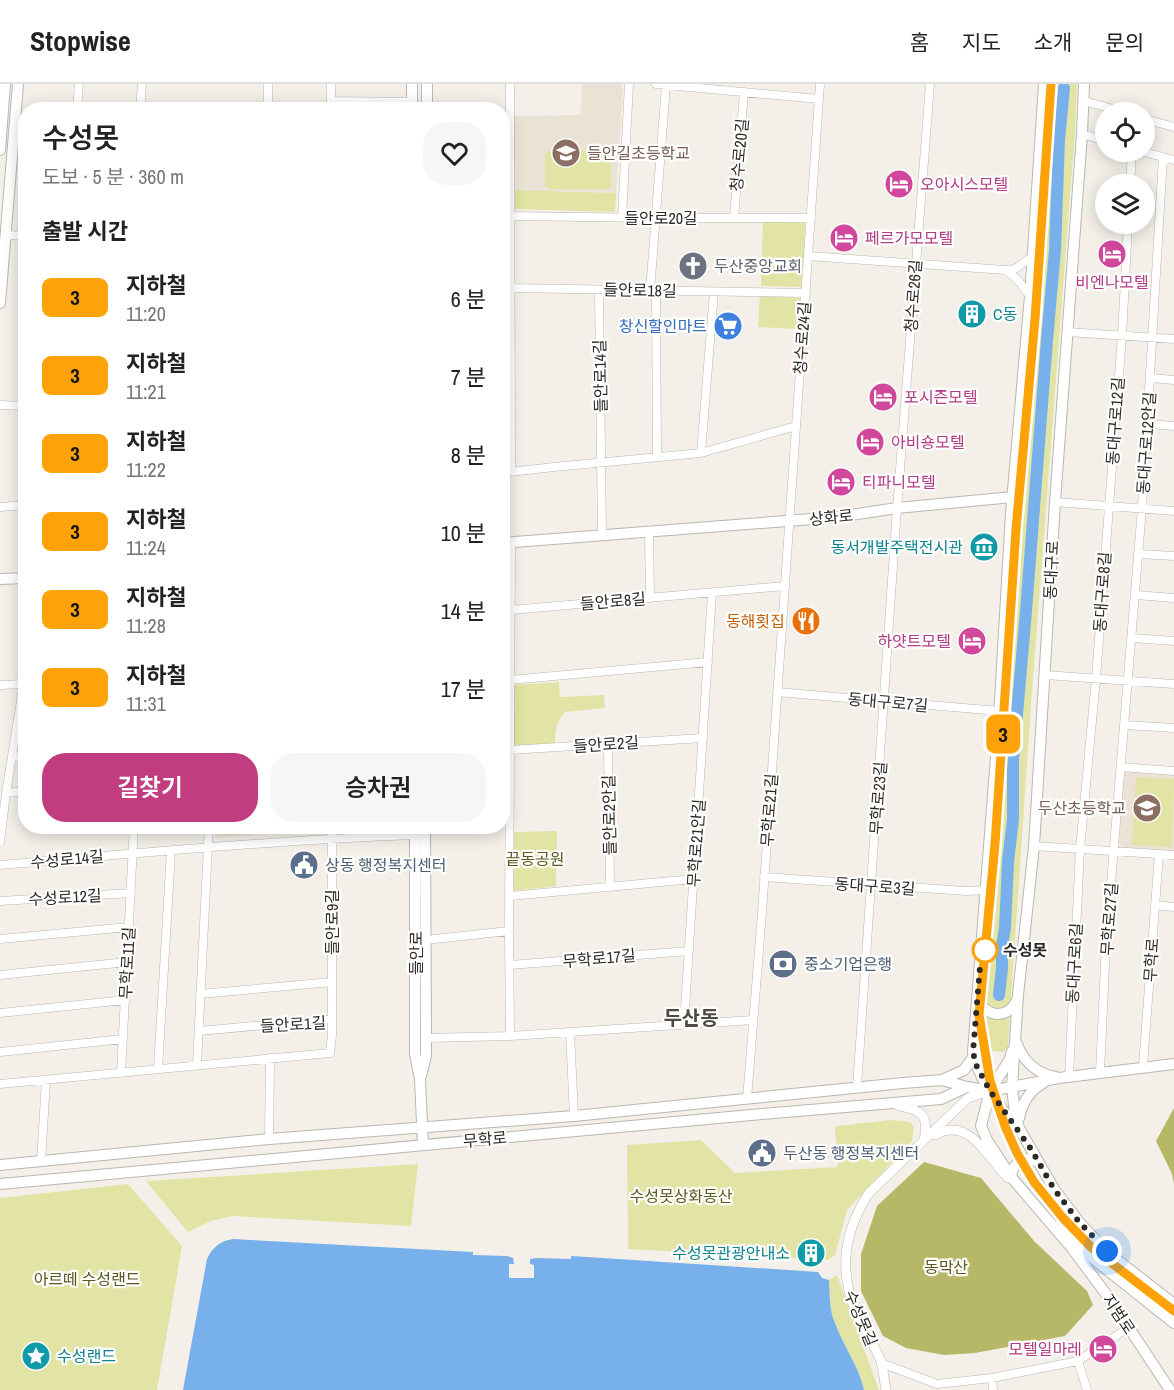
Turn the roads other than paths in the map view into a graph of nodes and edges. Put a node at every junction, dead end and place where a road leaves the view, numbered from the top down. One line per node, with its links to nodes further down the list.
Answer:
1 (5, 84): 35 (main road)
2 (18, 84): 46 (main road)
3 (79, 84): 23 (street)
4 (142, 84): 24 (street)
5 (268, 84): 25 (street)
6 (331, 84): 26 (street)
7 (412, 84): 27 (main road)
8 (427, 84): 28 (main road)
9 (510, 84): 29 (street)
10 (630, 84): 41 (street)
11 (656, 84): 18 (street)
12 (820, 84): 20 (street, 청수로24길)
13 (930, 84): 50 (street, 청수로26길)
14 (1044, 84): 21 (main road)
15 (1053, 84): 21 (main road)
16 (1074, 84): 22 (main road)
17 (1084, 84): 22 (main road, 동대구로)
18 (666, 85): 19 (street); 42 (street)
19 (744, 92): 20 (street); 43 (street, 청수로20길)
20 (819, 99): 44 (street, 청수로24길)
21 (1044, 99): 49 (main road)
22 (1084, 101): 30 (street); 33 (main road, 동대구로)
23 (78, 102)
24 (141, 102)
25 (268, 102)
26 (331, 102)
27 (412, 102)
28 (427, 102)
29 (509, 102)
30 (1095, 104)
31 (1155, 122): 32 (street)
32 (1174, 128)
33 (1082, 134): 34 (street); 60 (main road, 동대구로)
34 (1095, 138)
35 (0, 150)
36 (1155, 155): 37 (street)
37 (1163, 157): 38 (street); 62 (street, 동대구로12안길)
38 (1174, 160)
39 (510, 203): 40 (street)
40 (511, 216): 41 (street, 들안로20길); 52 (street)
41 (622, 218): 42 (street, 들안로20길)
42 (656, 218): 43 (street, 들안로20길); 54 (street)
43 (734, 218): 44 (street, 들안로20길)
44 (811, 218): 48 (street, 청수로24길)
45 (1127, 234): 61 (street, 동대구로12길)
46 (6, 235): 47 (street); 58 (main road)
47 (18, 236)
48 (808, 256): 50 (street); 56 (street, 청수로24길)
49 (1033, 256): 51 (street); 57 (main road)
50 (916, 263): 51 (street); 80 (street, 청수로26길)
51 (1005, 270): 57 (street)
52 (511, 288): 53 (street, 들안로18길); 59 (street)
53 (599, 290): 54 (street, 들안로18길); 73 (street, 들안로14길)
54 (653, 291): 55 (street, 들안로18길); 72 (street)
55 (714, 291): 56 (street, 들안로18길); 71 (street)
56 (806, 293): 69 (street, 청수로24길)
57 (1030, 296): 75 (main road)
58 (0, 303)
59 (510, 303)
60 (1066, 332): 61 (street); 76 (main road, 동대구로)
61 (1122, 336): 62 (street); 78 (street, 동대구로12길)
62 (1153, 337): 63 (street); 64 (street, 동대구로12안길)
63 (1174, 339)
64 (1151, 378): 65 (street, 동대구로12안길); 68 (street, 동대구로12안길)
65 (1174, 380)
66 (0, 405): 67 (street)
67 (18, 406)
68 (1148, 424): 70 (street); 81 (street, 동대구로12안길)
69 (796, 426): 71 (street); 83 (street, 청수로24길)
70 (1174, 426)
71 (701, 453): 72 (street)
72 (657, 457): 73 (street)
73 (601, 462): 74 (street); 85 (street)
74 (510, 473)
75 (1013, 497): 80 (main road, 상화로); 110 (main road)
76 (1055, 502): 78 (street); 101 (main road, 동대구로)
77 (18, 506): 79 (street)
78 (1108, 506): 81 (street); 102 (street, 동대구로8길)
79 (0, 507)
80 (897, 508): 83 (main road, 상화로); 109 (street, 무학로23길)
81 (1142, 508): 82 (street); 87 (street, 무학로27길)
82 (1174, 511)
83 (789, 521): 84 (main road, 상화로); 91 (street, 무학로21길)
84 (649, 532): 85 (main road, 상화로); 95 (street)
85 (602, 536): 86 (main road, 상화로)
86 (510, 543)
87 (1139, 554): 88 (street); 94 (street, 무학로27길)
88 (1174, 556)
89 (18, 578): 90 (main road)
90 (0, 579)
91 (785, 586): 92 (street, 들안로8길); 108 (street, 무학로21길)
92 (712, 592): 95 (street, 들안로8길); 100 (street, 무학로21안길)
93 (510, 593): 97 (street, 상화로)
94 (1136, 595): 96 (street); 98 (street, 무학로27길)
95 (650, 598): 97 (street, 들안로8길)
96 (1174, 598)
97 (511, 610): 103 (street)
98 (1132, 638): 99 (street); 104 (street, 무학로27길)
99 (1174, 641)
100 (708, 662): 103 (street); 114 (street, 무학로21안길)
101 (1045, 675): 102 (street); 131 (main road, 동대구로)
102 (1096, 678): 104 (street); 133 (street, 동대구로6길)
103 (510, 680)
104 (1128, 681): 106 (street); 111 (street, 무학로27길)
105 (18, 684): 107 (street)
106 (1174, 684)
107 (0, 685)
108 (777, 692): 109 (street, 동대구로7길); 140 (street, 무학로21길)
109 (884, 702): 110 (street, 동대구로7길); 142 (street, 무학로23길)
110 (999, 711): 144 (main road)
111 (1124, 724): 112 (street); 119 (street, 무학로27길)
112 (1174, 728)
113 (18, 736): 117 (street)
114 (703, 738): 115 (street, 들안로2길); 141 (street, 무학로21안길)
115 (608, 744): 116 (street, 들안로2길); 143 (street, 들안로2안길)
116 (510, 750): 146 (street)
117 (13, 757): 118 (street); 122 (street)
118 (18, 757)
119 (1120, 767): 120 (street); 135 (street, 무학로27길)
120 (1174, 771)
121 (18, 792): 122 (street)
122 (6, 793): 130 (street)
123 (134, 834): 136 (street)
124 (209, 834): 132 (street)
125 (332, 834): 129 (street, 들안로9길)
126 (379, 834): 129 (street, 수성로14길)
127 (415, 834): 183 (main road, 들안로)
128 (424, 834): 153 (main road, 들안로)
129 (332, 838): 132 (street, 수성로14길); 158 (street, 들안로9길)
130 (0, 842)
131 (1034, 846): 133 (street); 160 (main road, 동대구로)
132 (208, 848): 134 (street, 수성로14길); 159 (street)
133 (1080, 849): 135 (street); 182 (street, 동대구로6길)
134 (171, 851): 136 (street, 수성로14길); 179 (street)
135 (1114, 852): 137 (street); 180 (street, 무학로27길)
136 (133, 853): 139 (street, 수성로14길); 145 (street, 무학로11길)
137 (1159, 854): 138 (street); 148 (street, 무학로)
138 (1174, 855)
139 (0, 866)
140 (764, 877): 142 (street, 동대구로3길); 165 (street, 무학로21길)
141 (694, 879): 143 (street); 154 (street, 무학로21안길)
142 (872, 885): 144 (street, 동대구로3길); 189 (street, 무학로23길)
143 (610, 886): 146 (street)
144 (986, 890): 161 (main road)
145 (131, 893): 147 (street, 수성로12길); 150 (street, 무학로11길)
146 (510, 896): 151 (street)
147 (0, 901)
148 (1155, 905): 149 (street); 178 (street, 무학로)
149 (1174, 907)
150 (129, 927): 152 (street); 155 (street, 무학로11길)
151 (509, 931): 153 (street); 156 (street)
152 (0, 939)
153 (425, 940): 170 (main road, 들안로)
154 (689, 951): 156 (street, 무학로17길); 166 (street, 무학로21안길)
155 (127, 962): 157 (street); 162 (street, 무학로11길)
156 (510, 965): 169 (street)
157 (0, 975)
158 (332, 982): 159 (street); 164 (street, 들안로9길)
159 (201, 994): 167 (street)
160 (1018, 995): 161 (main road); 172 (main road, 동대구로)
161 (978, 998): 174 (main road)
162 (125, 1000): 163 (street); 171 (street, 무학로11길)
163 (0, 1013)
164 (332, 1019): 167 (street, 들안로1길); 175 (street, 들안로1길)
165 (753, 1020): 166 (street); 191 (street, 무학로21길)
166 (684, 1024): 168 (street)
167 (199, 1031): 176 (street)
168 (570, 1032): 169 (street); 193 (street)
169 (510, 1036): 170 (street)
170 (426, 1038): 183 (main road, 들안로)
171 (123, 1039): 173 (street); 181 (street, 무학로11길)
172 (1015, 1039): 182 (main road); 188 (main road, 동대구로); 190 (main road, 지범로)
173 (0, 1052)
174 (974, 1056): 185 (main road); 190 (main road)
175 (270, 1058): 176 (street); 196 (street)
176 (197, 1064): 179 (street)
177 (1174, 1064): 178 (main road, 무학로)
178 (1143, 1066): 180 (main road, 무학로)
179 (158, 1069): 181 (street)
180 (1100, 1072): 182 (main road, 무학로)
181 (122, 1073): 184 (street)
182 (1059, 1078): 188 (main road, 무학로); 195 (main road)
183 (420, 1079): 194 (main road, 들안로)
184 (46, 1080): 186 (street); 200 (street)
185 (942, 1080): 187 (main road, 무학로); 189 (main road, 무학로)
186 (0, 1084)
187 (967, 1087): 190 (main road, 무학로); 192 (main road, 무학로)
188 (1012, 1087): 190 (main road, 무학로); 195 (main road)
189 (857, 1088): 191 (main road, 무학로)
190 (990, 1091): 197 (street, 수성못길); 199 (main road); 203 (main road, 지범로)
191 (747, 1099): 193 (main road, 무학로)
192 (888, 1103): 197 (street); 198 (main road, 무학로)
193 (574, 1116): 194 (main road, 무학로)
194 (422, 1128): 196 (main road, 무학로); 198 (main road, 들안로)
195 (1019, 1128): 199 (main road)
196 (269, 1139): 200 (main road, 무학로)
197 (923, 1143): 206 (street); 211 (street, 수성못길)
198 (423, 1145): 204 (main road, 무학로)
199 (1031, 1149): 201 (main road)
200 (41, 1162): 202 (main road, 무학로)
201 (1038, 1162): 203 (main road); 205 (main road)
202 (0, 1165)
203 (1011, 1177): 206 (main road, 지범로)
204 (0, 1184)
205 (1052, 1185): 207 (main road); 208 (main road)
206 (1027, 1197): 209 (main road, 지범로)
207 (1174, 1304)
208 (1174, 1323)
209 (1128, 1328): 210 (street); 216 (main road, 지범로)
210 (1078, 1361): 212 (street); 215 (street)
211 (881, 1363): 212 (street); 213 (street, 수성못길)
212 (992, 1378): 214 (street)
213 (886, 1390)
214 (993, 1390)
215 (1087, 1390)
216 (1170, 1390)

